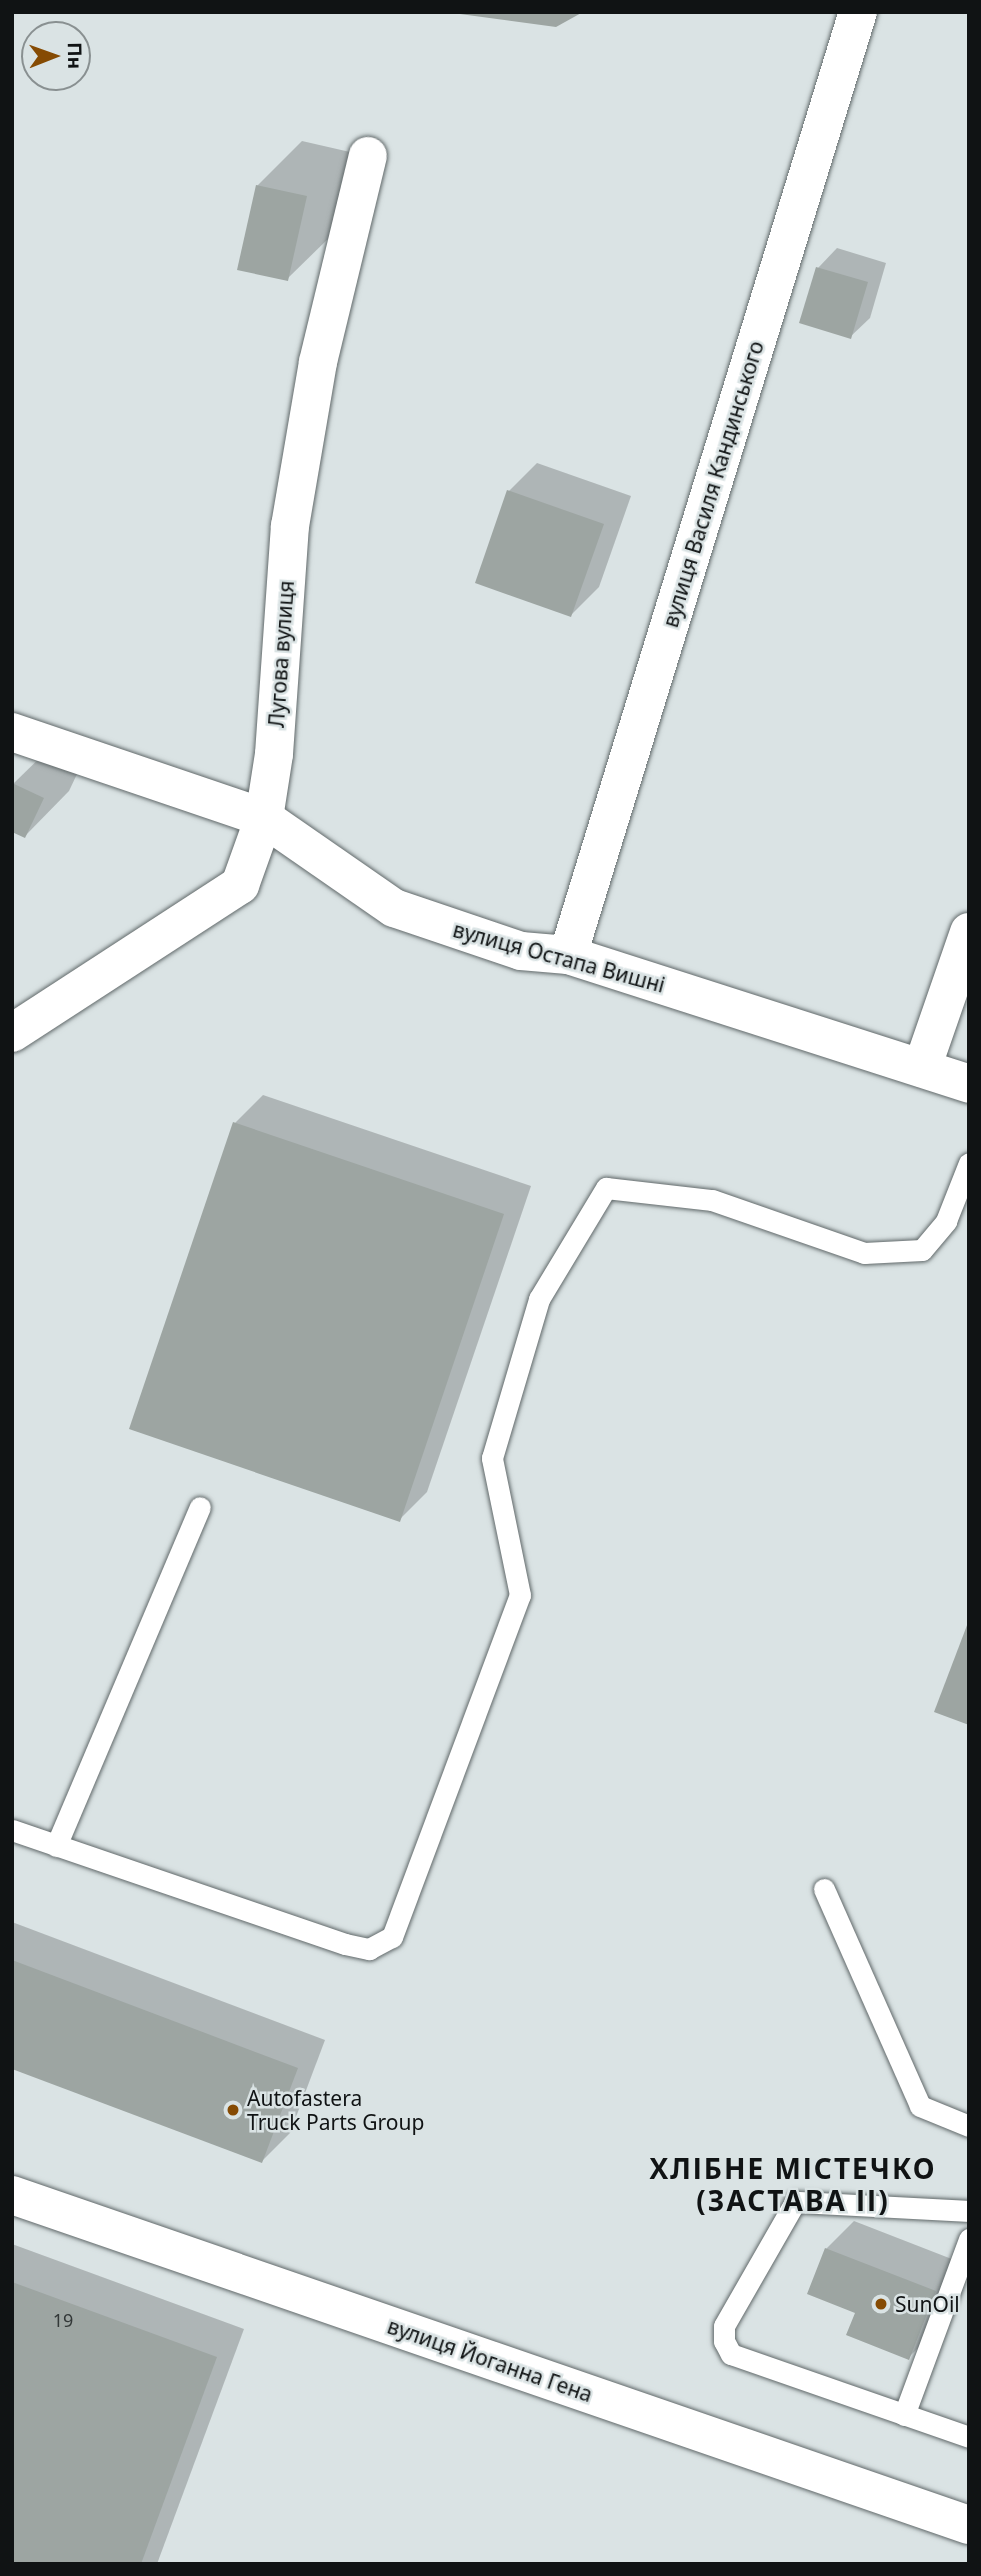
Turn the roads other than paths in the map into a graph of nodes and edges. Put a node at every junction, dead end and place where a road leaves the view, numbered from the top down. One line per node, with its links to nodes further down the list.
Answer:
1 (858, 12): 6 (street, вулиця Василя Кандинського)
2 (368, 156): 4 (street, Лугова вулиця)
3 (12, 732): 4 (street, вулиця Остапа Вишні)
4 (264, 818): 6 (street, вулиця Остапа Вишні); 7 (street, Лугова вулиця)
5 (969, 932): 8 (street)
6 (568, 955): 8 (street, вулиця Остапа Вишні)
7 (12, 1032)
8 (922, 1068): 9 (street, вулиця Остапа Вишні)
9 (969, 1084)
10 (969, 1163): 13 (lane)
11 (200, 1507): 13 (lane)
12 (12, 1830): 13 (lane)
13 (56, 1846)
14 (824, 1889): 15 (lane)
15 (969, 2126)
16 (12, 2194): 21 (street, вулиця Йоганна Гена)
17 (969, 2211): 19 (lane)
18 (969, 2239): 19 (lane)
19 (904, 2414): 20 (lane)
20 (969, 2437)
21 (969, 2525)

